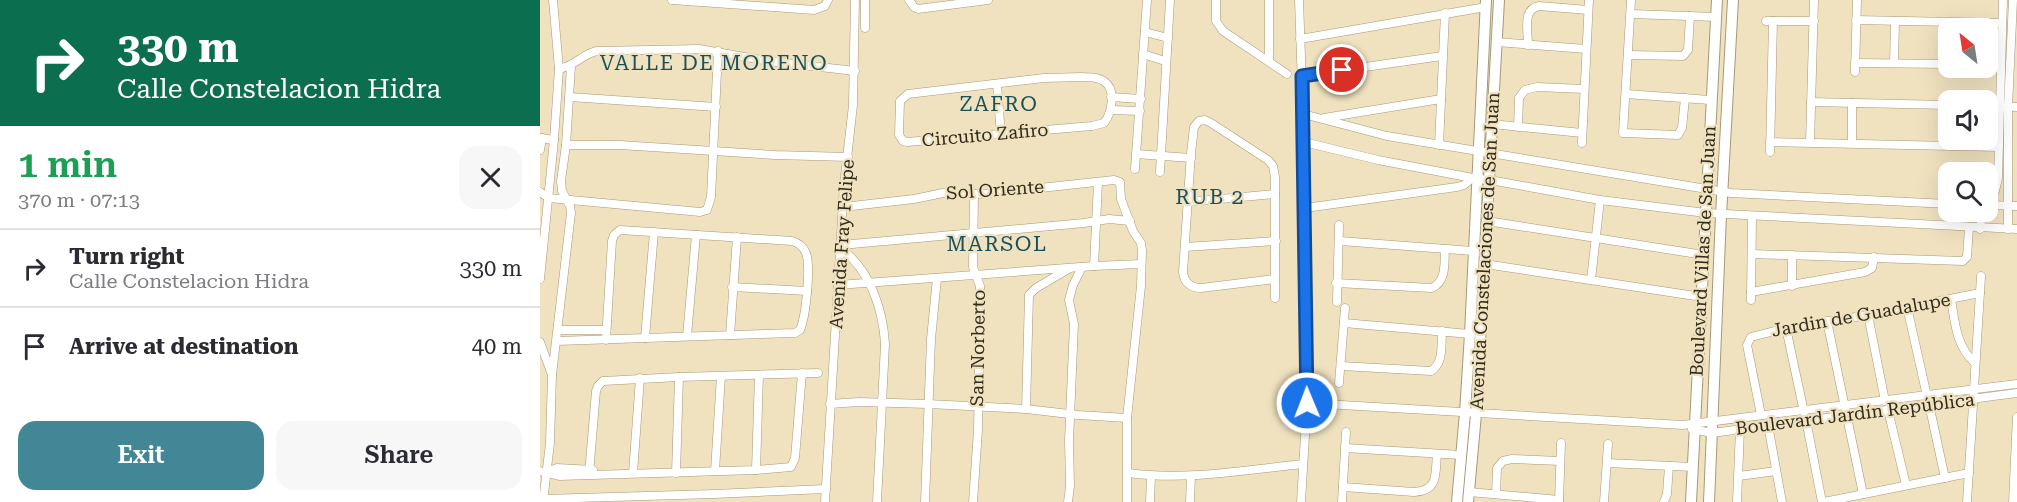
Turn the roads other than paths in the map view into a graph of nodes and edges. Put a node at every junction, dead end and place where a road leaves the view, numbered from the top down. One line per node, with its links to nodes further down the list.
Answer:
1 (553, 0): 53 (street)
2 (672, 0): 20 (street)
3 (828, 0): 20 (street)
4 (855, 0): 54 (street, Avenida Fray Felipe)
5 (865, 0): 34 (street)
6 (909, 0): 21 (street)
7 (988, 0): 21 (street)
8 (1147, 0): 35 (street)
9 (1170, 0): 36 (street)
10 (1216, 0): 46 (street)
11 (1269, 0): 46 (street)
12 (1299, 0): 37 (street)
13 (1499, 0): 38 (street, Avenida Constelaciones de San Juan)
14 (1589, 0): 24 (street)
15 (1631, 0): 26 (street)
16 (1814, 0): 30 (street)
17 (1857, 0): 29 (street)
18 (2003, 0): 32 (street)
19 (2013, 0): 33 (street)
20 (717, 2)
21 (949, 2)
22 (1726, 2): 28 (street, Boulevard Villas de San Juan); 108 (street, Boulevard Villas de San Juan)
23 (1486, 3): 25 (street); 95 (street, Avenida Constelaciones de San Juan)
24 (1588, 10): 39 (street); 40 (street)
25 (1445, 13): 37 (street); 44 (street)
26 (1630, 14): 27 (street); 43 (street)
27 (1690, 16): 28 (street); 43 (street)
28 (1716, 17): 66 (street, Boulevard Villas de San Juan)
29 (1856, 20): 31 (street); 47 (street)
30 (1814, 21): 67 (street); 83 (street)
31 (1894, 21): 32 (street); 48 (street)
32 (2002, 23): 50 (street)
33 (2014, 24): 51 (street)
34 (865, 28)
35 (1145, 32): 36 (street); 42 (street)
36 (1167, 38): 45 (street)
37 (1300, 39): 57 (street)
38 (1496, 42): 39 (street); 76 (street, Avenida Constelaciones de San Juan)
39 (1528, 45): 40 (street)
40 (1586, 50): 59 (street)
41 (718, 51): 52 (street); 54 (street); 70 (street)
42 (1143, 54): 45 (street); 64 (street)
43 (1628, 55): 60 (street)
44 (1442, 56): 57 (street); 65 (street)
45 (1165, 61): 97 (street)
46 (1269, 61): 56 (street)
47 (1855, 63): 48 (street); 55 (street)
48 (1894, 63): 49 (street)
49 (1938, 64)
50 (2001, 65): 71 (street)
51 (2014, 65): 71 (street)
52 (571, 66): 53 (street); 61 (street)
53 (559, 69): 81 (street)
54 (855, 71): 100 (street, Avenida Fray Felipe)
55 (1855, 72)
56 (1287, 74)
57 (1302, 76): 74 (street)
58 (997, 84): 62 (street, Circuito Zafiro); 79 (street); 79 (street, Circuito Zafiro)
59 (1584, 89): 77 (street); 78 (street)
60 (1626, 94): 63 (street); 63 (street)
61 (570, 97): 70 (street); 87 (street)
62 (1111, 97): 64 (street); 72 (street)
63 (1685, 98): 66 (street)
64 (1141, 99): 73 (street)
65 (1441, 99): 75 (street); 88 (street)
66 (1710, 100): 107 (street, Boulevard Villas de San Juan)
67 (1811, 102): 68 (street); 84 (street)
68 (1852, 103): 69 (street); 86 (street)
69 (1938, 105)
70 (716, 107): 93 (street)
71 (2008, 107): 89 (street); 90 (street)
72 (1110, 110): 73 (street); 79 (street, Circuito Zafiro)
73 (1140, 111): 94 (street)
74 (1303, 114): 75 (street); 82 (street)
75 (1321, 118): 88 (street)
76 (1492, 124): 77 (street); 98 (street, Avenida Constelaciones de San Juan)
77 (1518, 127): 78 (street)
78 (1582, 133): 85 (street)
79 (1001, 135)
80 (541, 138): 81 (street); 92 (street)
81 (554, 141): 112 (street)
82 (1304, 142): 104 (street); 121 (street)
83 (1770, 142): 84 (street); 96 (street)
84 (1810, 142): 86 (street)
85 (1582, 143)
86 (1852, 143): 89 (street)
87 (566, 145): 93 (street); 113 (street)
88 (1439, 145): 95 (street)
89 (1999, 147): 101 (street)
90 (2008, 147): 91 (street); 118 (street)
91 (2017, 147)
92 (540, 150)
93 (713, 151): 100 (street); 113 (street)
94 (1136, 152): 97 (street); 102 (street)
95 (1479, 152): 98 (street); 104 (street, Avenida Constelaciones de San Juan)
96 (1770, 152)
97 (1162, 153): 99 (street); 103 (street)
98 (1491, 154): 105 (street, Avenida Constelaciones de San Juan); 107 (street)
99 (1191, 155): 111 (street); 115 (street)
100 (848, 157): 120 (street, Avenida Fray Felipe)
101 (1998, 166)
102 (1135, 169)
103 (1160, 172)
104 (1475, 179): 105 (street); 121 (street); 144 (street, Avenida Constelaciones de San Juan)
105 (1490, 180): 114 (street); 127 (street, Avenida Constelaciones de San Juan)
106 (1098, 183): 110 (street, Sol Oriente); 125 (street, Sol Oriente); 126 (street)
107 (1708, 188): 108 (street); 122 (street, Boulevard Villas de San Juan)
108 (1722, 191): 116 (street); 123 (street, Boulevard Villas de San Juan)
109 (540, 192): 112 (street)
110 (974, 194): 120 (street, Sol Oriente); 135 (street, San Norberto)
111 (1275, 194): 115 (street); 139 (street)
112 (549, 198): 113 (street); 157 (street)
113 (567, 200): 177 (street)
114 (1600, 200): 122 (street); 138 (street)
115 (1188, 202): 142 (street)
116 (1938, 204)
117 (1998, 204): 118 (street)
118 (2008, 206): 119 (street); 132 (street)
119 (2017, 206)
120 (843, 207): 141 (street, Avenida Fray Felipe)
121 (1305, 208): 204 (street)
122 (1706, 213): 123 (street); 146 (street, Boulevard Villas de San Juan)
123 (1721, 215): 124 (street); 219 (street, Boulevard Villas de San Juan)
124 (1752, 217): 130 (street); 145 (street)
125 (1130, 220): 126 (street); 149 (street)
126 (1097, 221): 135 (street); 151 (street)
127 (1487, 221): 138 (street); 150 (street, Avenida Constelaciones de San Juan)
128 (1981, 222): 131 (street)
129 (1339, 225): 140 (street)
130 (1969, 228): 131 (street); 148 (street)
131 (1980, 228): 132 (street)
132 (2008, 229): 133 (street)
133 (2017, 229)
134 (654, 232): 136 (street); 178 (street); 183 (street)
135 (973, 233): 141 (street); 154 (street, San Norberto)
136 (696, 236): 137 (street); 182 (street)
137 (737, 237): 164 (street); 165 (street)
138 (1595, 239): 146 (street); 159 (street)
139 (1276, 241): 142 (street); 158 (street)
140 (1340, 242): 143 (street); 161 (street)
141 (841, 247): 160 (street); 162 (street, Avenida Fray Felipe)
142 (1185, 247): 158 (street)
143 (1445, 249): 144 (street); 161 (street)
144 (1473, 251): 181 (street, Avenida Constelaciones de San Juan)
145 (1752, 254): 147 (street); 163 (street)
146 (1704, 255): 167 (street, Boulevard Villas de San Juan)
147 (1792, 255): 148 (street); 163 (street)
148 (1874, 257): 163 (street)
149 (1141, 264): 151 (street); 215 (street)
150 (1485, 264): 159 (street); 211 (street, Avenida Constelaciones de San Juan)
151 (1094, 266): 152 (street)
152 (1082, 267): 153 (street); 212 (street)
153 (1070, 268): 154 (street); 208 (street)
154 (977, 276): 156 (street); 207 (street, San Norberto)
155 (1982, 276): 166 (street)
156 (937, 278): 160 (street); 206 (street)
157 (540, 279)
158 (1275, 279): 168 (street)
159 (1591, 280): 167 (street)
160 (869, 283): 162 (street); 203 (street)
161 (1336, 283): 170 (street)
162 (838, 285): 205 (street, Avenida Fray Felipe)
163 (1792, 285)
164 (732, 287): 165 (street); 180 (street)
165 (807, 291): 180 (street)
166 (1980, 293): 169 (street, Jardin de Guadalupe); 187 (street)
167 (1702, 297): 218 (street, Boulevard Villas de San Juan)
168 (1275, 298)
169 (1951, 299): 172 (street, Jardin de Guadalupe); 187 (street)
170 (1336, 302)
171 (1345, 308): 175 (street)
172 (1907, 308): 173 (street, Jardin de Guadalupe); 201 (street)
173 (1868, 315): 174 (street, Jardin de Guadalupe); 202 (street)
174 (1827, 321): 176 (street, Jardin de Guadalupe); 210 (street)
175 (1344, 323): 179 (street); 188 (street)
176 (1786, 328): 213 (street, Jardin de Guadalupe); 214 (street)
177 (559, 330): 178 (street); 185 (street)
178 (606, 330): 184 (street)
179 (1442, 331): 181 (street); 188 (street)
180 (730, 334): 182 (street)
181 (1470, 334): 211 (street, Avenida Constelaciones de San Juan)
182 (687, 336): 183 (street)
183 (645, 338): 184 (street)
184 (606, 340): 185 (street)
185 (557, 341): 191 (street)
186 (540, 342): 191 (street)
187 (1975, 363): 198 (street)
188 (1341, 366): 196 (street)
189 (801, 373): 190 (street); 192 (street); 235 (street)
190 (818, 374)
191 (552, 375): 222 (street)
192 (759, 375): 193 (street); 235 (street)
193 (721, 376): 194 (street); 238 (street)
194 (679, 377): 195 (street); 241 (street)
195 (640, 378): 237 (street); 240 (street)
196 (1339, 383)
197 (2017, 384): 198 (street, Boulevard Jardín República)
198 (1974, 390): 200 (street); 201 (street, Boulevard Jardín República)
199 (2017, 393): 200 (street, Boulevard Jardín República)
200 (1973, 399): 201 (street, Boulevard Jardín República); 243 (street)
201 (1928, 400): 202 (street, Boulevard Jardín República); 209 (street, Boulevard Jardín República); 247 (street)
202 (1885, 401): 210 (street, Boulevard Jardín República)
203 (883, 403): 205 (street); 206 (street); 258 (street)
204 (1307, 403): 211 (street, Boulevard Jardín República); 231 (street)
205 (830, 404): 250 (street, Avenida Fray Felipe)
206 (928, 404): 207 (street); 259 (street)
207 (977, 407): 208 (street); 260 (street, San Norberto)
208 (1026, 409): 212 (street)
209 (1888, 410): 210 (street, Boulevard Jardín República); 248 (street)
210 (1846, 411): 214 (street, Boulevard Jardín República); 252 (street)
211 (1471, 413): 218 (street, Boulevard Jardín República); 228 (street, Avenida Constelaciones de San Juan); 253 (street, Avenida Constelaciones de San Juan)
212 (1071, 414): 215 (street); 261 (street)
213 (1761, 415): 214 (street, Boulevard Jardín República); 219 (street, Boulevard Jardín República)
214 (1805, 416): 217 (street, Boulevard Jardín República); 274 (street)
215 (1127, 418): 242 (street)
216 (2017, 420): 232 (street)
217 (1768, 425): 220 (street, Boulevard Jardín República); 239 (street)
218 (1691, 426): 219 (street, Boulevard Jardín República); 234 (street, Boulevard Villas de San Juan)
219 (1712, 427): 220 (street, Boulevard Jardín República); 271 (street, Boulevard Villas de San Juan)
220 (1740, 429): 246 (street)
221 (1346, 432): 226 (street)
222 (550, 443): 225 (street); 236 (street)
223 (1561, 443): 229 (street)
224 (1608, 444): 230 (street)
225 (540, 448)
226 (1345, 448): 227 (street); 249 (street)
227 (1437, 454): 228 (street); 249 (street)
228 (1461, 455): 267 (street, Avenida Constelaciones de San Juan)
229 (1560, 461): 251 (street); 256 (street)
230 (1607, 463): 233 (street); 268 (street)
231 (1303, 464): 245 (street); 265 (street)
232 (2016, 464): 276 (street)
233 (1669, 466): 234 (street); 269 (street)
234 (1693, 467): 270 (street, Boulevard Villas de San Juan)
235 (756, 470): 238 (street)
236 (544, 471): 237 (street); 254 (street)
237 (589, 471): 240 (street)
238 (715, 471): 241 (street)
239 (1776, 471): 246 (street); 273 (street)
240 (633, 473): 241 (street)
241 (676, 473)
242 (1128, 473): 244 (street); 262 (street)
243 (1969, 473): 247 (street); 275 (street)
244 (1151, 476): 245 (street); 263 (street)
245 (1191, 476): 264 (street)
246 (1739, 476): 272 (street)
247 (1945, 478): 248 (street)
248 (1906, 485): 252 (street)
249 (1343, 488): 266 (street)
250 (826, 489): 254 (street); 257 (street, Avenida Fray Felipe)
251 (1496, 494): 253 (street); 256 (street)
252 (1863, 494): 255 (street)
253 (1469, 497)
254 (543, 500)
255 (1842, 500): 274 (street)
256 (1559, 501)
257 (825, 502)
258 (877, 502)
259 (925, 502)
260 (973, 502)
261 (1068, 502)
262 (1127, 502)
263 (1150, 502)
264 (1190, 502)
265 (1301, 502)
266 (1342, 502)
267 (1457, 502)
268 (1604, 502)
269 (1664, 502)
270 (1691, 502)
271 (1709, 502)
272 (1737, 502)
273 (1782, 502)
274 (1823, 502)
275 (1967, 502)
276 (2013, 502)

